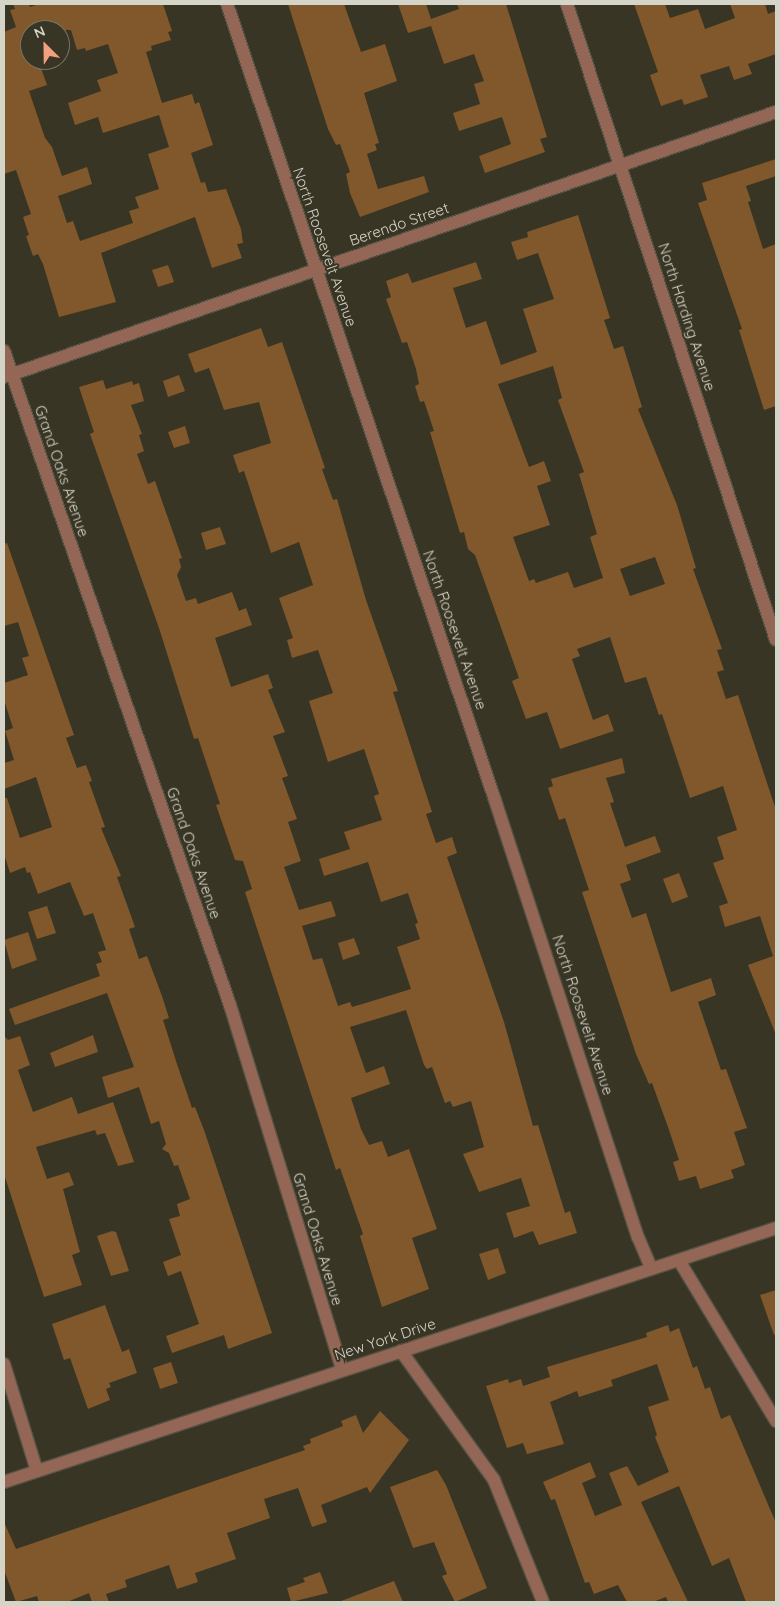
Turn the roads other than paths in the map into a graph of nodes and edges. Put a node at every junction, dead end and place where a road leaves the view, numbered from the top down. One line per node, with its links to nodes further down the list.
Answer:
1 (226, 4): 5 (street, North Roosevelt Avenue)
2 (567, 4): 4 (street, North Harding Avenue)
3 (776, 112): 4 (street, Berendo Street)
4 (620, 166): 5 (street, Berendo Street); 8 (street, North Harding Avenue)
5 (315, 270): 7 (street, Berendo Street); 11 (street, North Roosevelt Avenue)
6 (4, 351): 7 (street, Grand Oaks Avenue)
7 (8, 376): 14 (street, Grand Oaks Avenue)
8 (776, 640)
9 (776, 1228): 10 (street, New York Drive)
10 (680, 1262): 11 (street, New York Drive); 15 (street)
11 (651, 1268): 12 (street, New York Drive)
12 (401, 1351): 14 (street, New York Drive); 18 (street)
13 (4, 1364): 16 (street)
14 (342, 1370): 16 (street, New York Drive)
15 (776, 1421)
16 (37, 1471): 17 (street, New York Drive)
17 (4, 1482)
18 (543, 1602)

